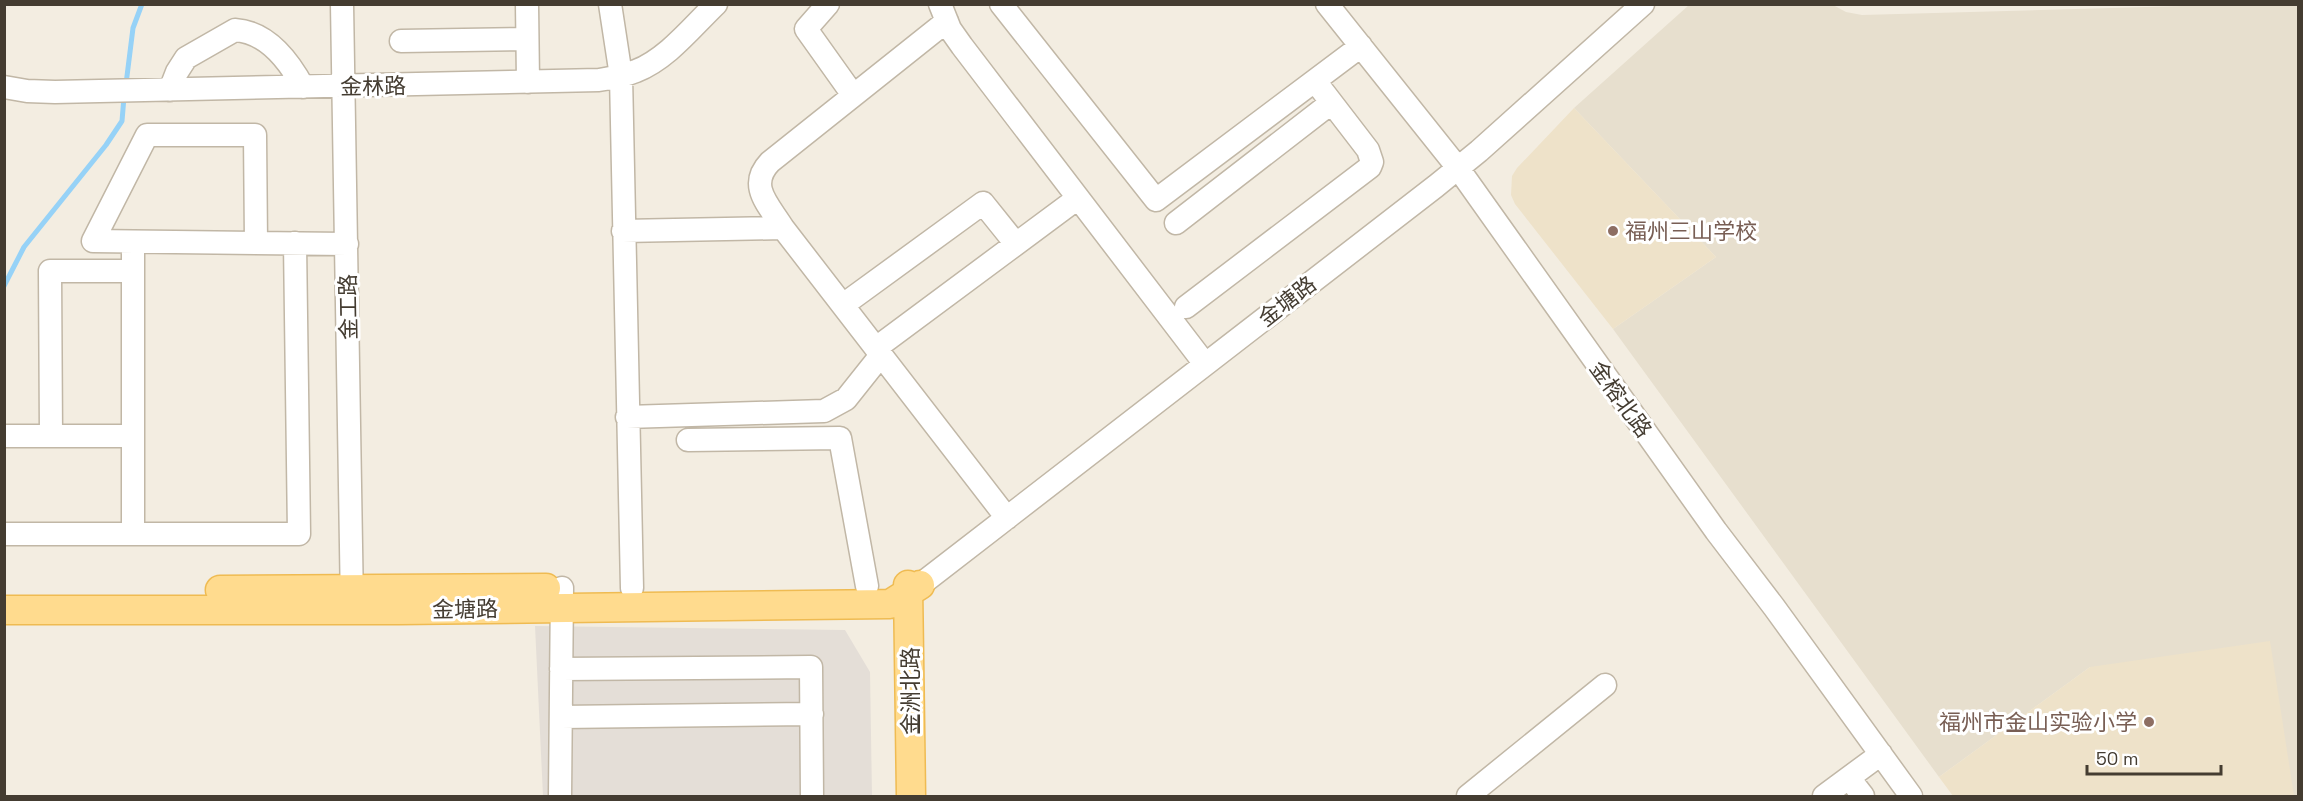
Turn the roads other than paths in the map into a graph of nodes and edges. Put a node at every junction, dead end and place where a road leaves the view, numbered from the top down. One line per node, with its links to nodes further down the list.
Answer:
1 (342, 4): 18 (street, 金工路)
2 (527, 4): 10 (street)
3 (610, 4): 13 (street)
4 (716, 4): 13 (street, 金林路)
5 (828, 4): 20 (street)
6 (1001, 4): 14 (street)
7 (1327, 4): 12 (street, 金榕北路)
8 (1643, 4): 22 (street, 金塘路)
9 (944, 13): 20 (street); 23 (street)
10 (527, 39): 11 (street); 15 (street)
11 (401, 41)
12 (1361, 46): 14 (street); 22 (street, 金榕北路)
13 (621, 76): 15 (street, 金林路); 26 (street)
14 (1315, 81): 21 (street)
15 (528, 82): 18 (street, 金林路)
16 (4, 87): 19 (street, 金林路)
17 (303, 87): 18 (street, 金林路); 19 (street, 金林路); 19 (street)
18 (344, 87): 30 (street, 金工路)
19 (167, 90)
20 (854, 95): 25 (street)
21 (1331, 103): 24 (street); 34 (street)
22 (1458, 168): 36 (street, 金塘路); 55 (street, 金榕北路)
23 (1077, 198): 31 (street); 36 (street)
24 (1176, 223)
25 (783, 228): 26 (street); 33 (street)
26 (623, 231): 37 (street)
27 (133, 242): 28 (street); 28 (street); 32 (street)
28 (256, 243): 29 (street)
29 (295, 243): 30 (street); 44 (street)
30 (346, 243): 49 (street, 金工路)
31 (1016, 243): 33 (street); 35 (street)
32 (133, 271): 39 (street); 40 (street)
33 (843, 305): 35 (street)
34 (1186, 307)
35 (878, 352): 37 (street); 42 (street)
36 (1205, 364): 42 (street, 金塘路)
37 (627, 417): 45 (street)
38 (4, 436): 39 (street)
39 (51, 436): 40 (street)
40 (133, 436): 44 (street)
41 (688, 440): 46 (street)
42 (1007, 518): 46 (street, 金塘路)
43 (4, 534): 44 (street)
44 (133, 534)
45 (632, 588): 46 (main road, 金塘路); 48 (main road, 金塘路)
46 (897, 590): 48 (main road, 金塘路); 59 (main road, 金洲北路); 60 (main road, 金洲北路)
47 (4, 592): 49 (main road, 金塘路)
48 (562, 598): 49 (main road, 金塘路); 51 (street)
49 (352, 599): 50 (main road, 金塘路)
50 (4, 610)
51 (561, 669): 53 (street); 54 (street)
52 (1605, 685): 61 (street)
53 (812, 714): 54 (street); 58 (street)
54 (561, 717): 57 (street)
55 (1881, 754): 56 (street); 64 (street, 金榕北路)
56 (1850, 778): 62 (street); 63 (street)
57 (561, 796)
58 (812, 796)
59 (893, 796)
60 (911, 796)
61 (1468, 796)
62 (1824, 796)
63 (1863, 796)
64 (1911, 796)

